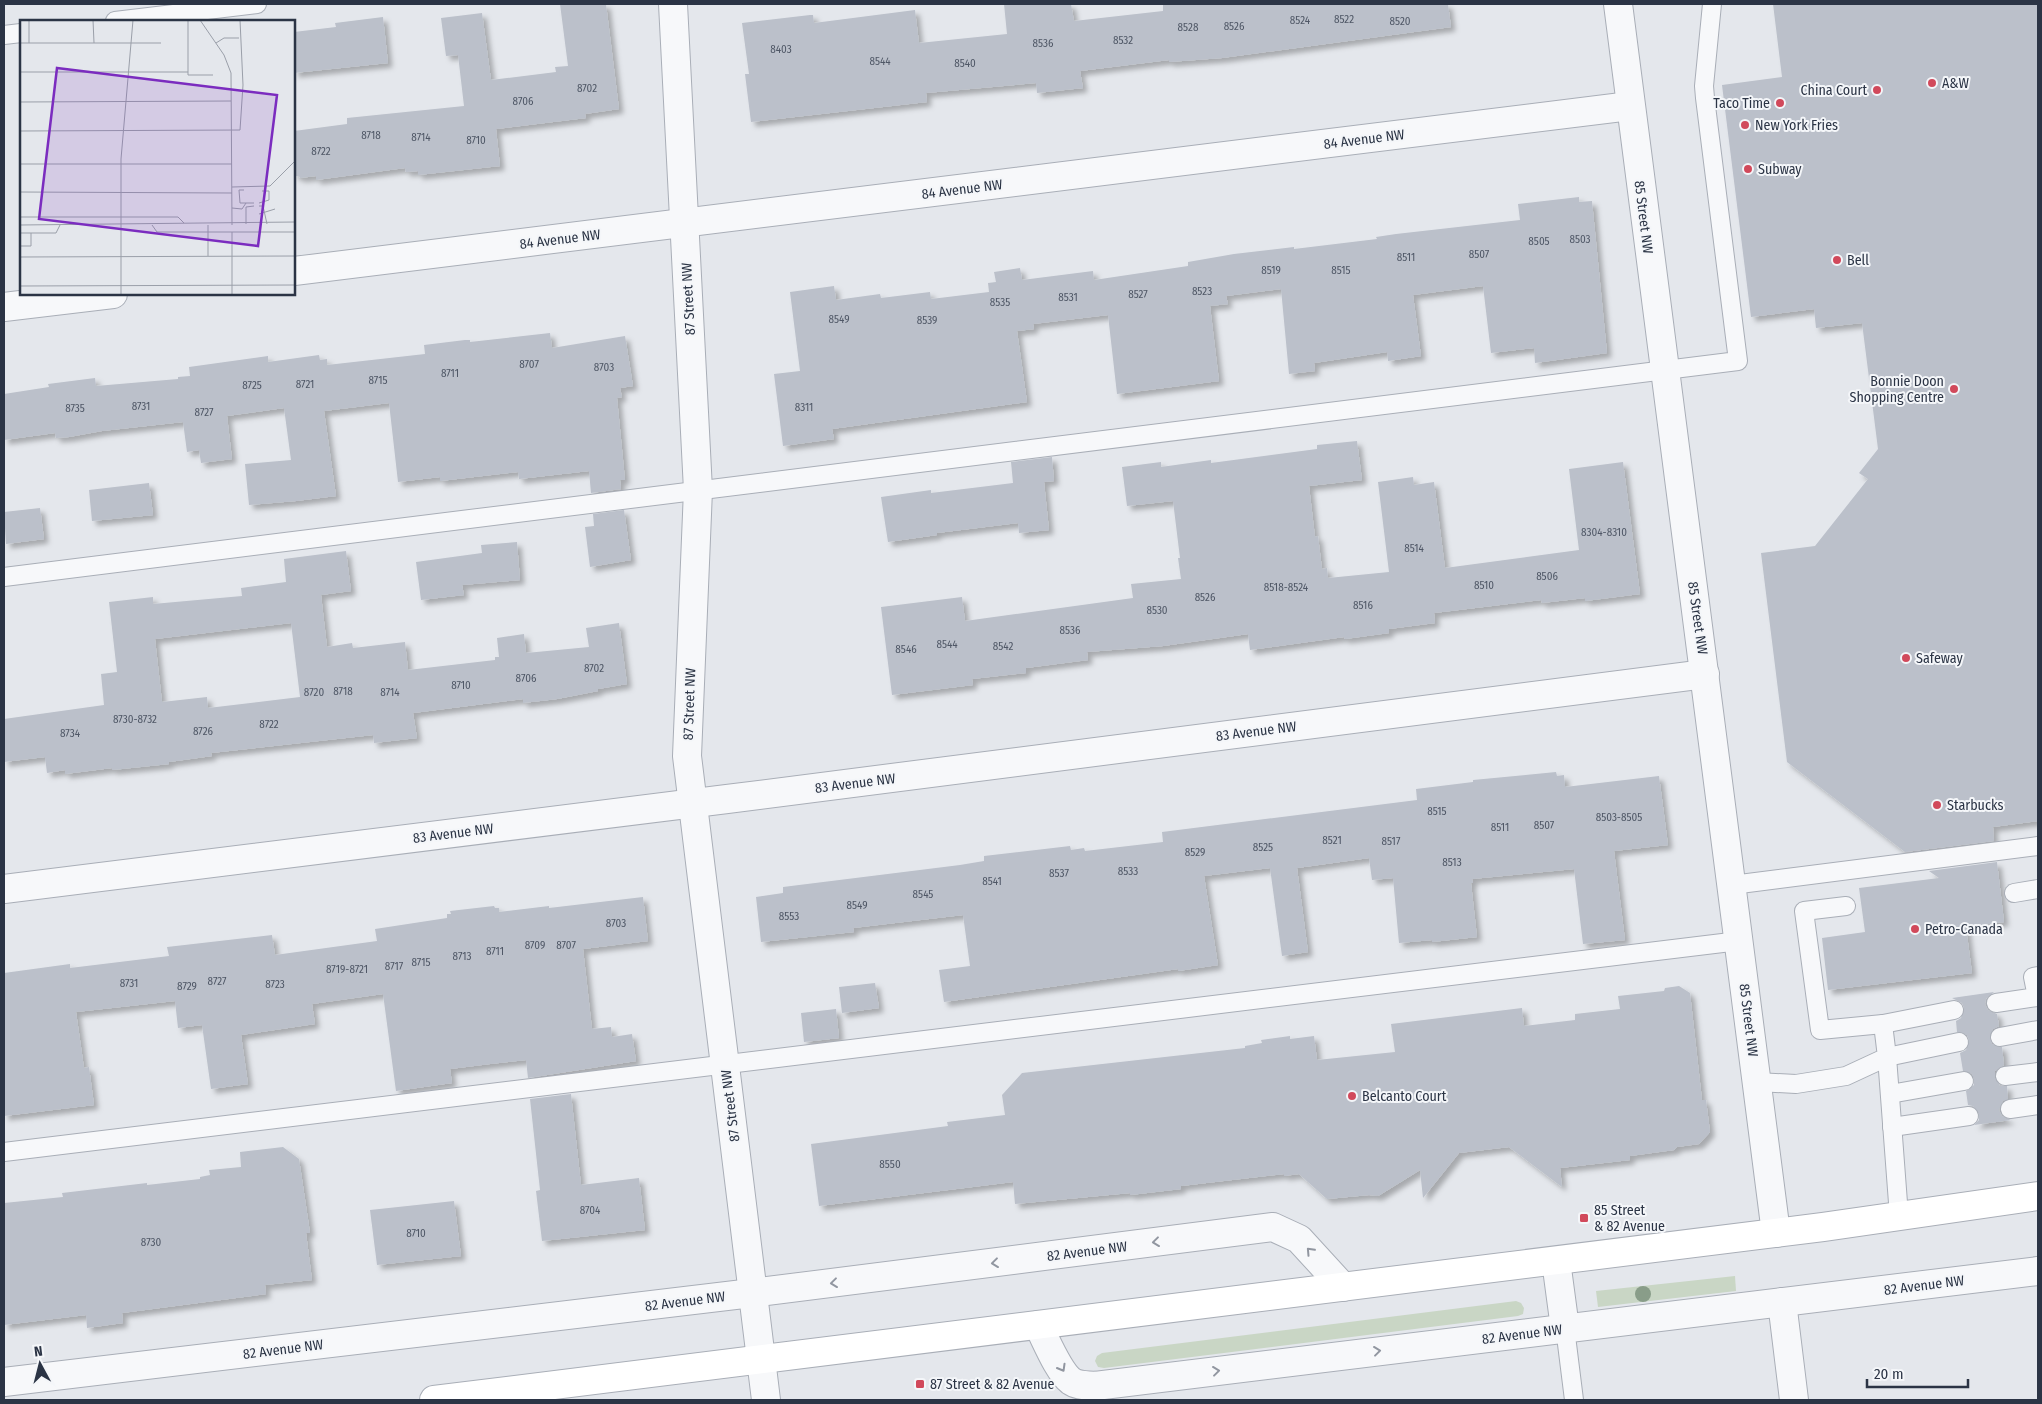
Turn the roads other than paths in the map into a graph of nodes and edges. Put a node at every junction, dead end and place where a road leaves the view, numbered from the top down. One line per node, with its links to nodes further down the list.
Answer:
1 (257, 4): 5 (lane)
2 (673, 4): 9 (street, 87 Street NW)
3 (1618, 4): 8 (street, 85 Street NW)
4 (1712, 4): 13 (lane)
5 (123, 20)
6 (20, 33): 7 (lane)
7 (4, 35)
8 (1630, 106): 9 (street, 84 Avenue NW); 13 (street, 85 Street NW)
9 (684, 223): 10 (street, 84 Avenue NW); 14 (street, 87 Street NW)
10 (295, 272)
11 (105, 295): 12 (street)
12 (4, 307)
13 (1664, 370): 14 (lane); 16 (street, 85 Street NW)
14 (698, 490): 15 (lane); 17 (street, 87 Street NW)
15 (4, 577)
16 (1705, 674): 17 (street, 83 Avenue NW); 19 (street, 85 Street NW)
17 (693, 803): 20 (street, 83 Avenue NW); 34 (street, 87 Street NW)
18 (2038, 846): 19 (lane)
19 (1732, 885): 24 (street, 85 Street NW)
20 (4, 889)
21 (2038, 889): 22 (lane)
22 (2014, 893)
23 (1846, 906): 29 (lane)
24 (1739, 941): 34 (lane); 38 (street, 85 Street NW)
25 (2038, 976): 26 (lane)
26 (2037, 1002): 27 (lane)
27 (1996, 1003)
28 (1954, 1010): 29 (lane)
29 (1883, 1024): 33 (lane)
30 (2038, 1030): 31 (lane)
31 (2000, 1037)
32 (1959, 1042): 33 (lane)
33 (1887, 1056): 38 (lane); 39 (lane)
34 (724, 1064): 44 (lane); 51 (street, 87 Street NW)
35 (2038, 1072): 36 (lane)
36 (2005, 1076)
37 (1964, 1081): 39 (lane)
38 (1757, 1082): 47 (street, 85 Street NW)
39 (1890, 1094): 43 (lane)
40 (2038, 1105): 41 (lane)
41 (2010, 1109)
42 (1969, 1116): 43 (lane)
43 (1892, 1127): 46 (lane)
44 (4, 1152)
45 (2038, 1196): 46 (main road)
46 (1899, 1216): 47 (main road)
47 (1776, 1233): 48 (main road)
48 (1556, 1260): 50 (main road); 54 (street)
49 (2038, 1271): 52 (street, 82 Avenue NW)
50 (1344, 1287): 51 (street, 82 Avenue NW, one-way to 51); 53 (main road)
51 (752, 1293): 55 (street, 87 Street NW); 56 (street, 82 Avenue NW)
52 (1782, 1302): 54 (street, 82 Avenue NW); 60 (street)
53 (1038, 1325): 54 (street, 82 Avenue NW, one-way to 54); 55 (main road)
54 (1565, 1328): 59 (lane)
55 (761, 1360): 57 (main road); 58 (street, 87 Street NW)
56 (4, 1382)
57 (434, 1400)
58 (766, 1400)
59 (1574, 1400)
60 (1794, 1400)

